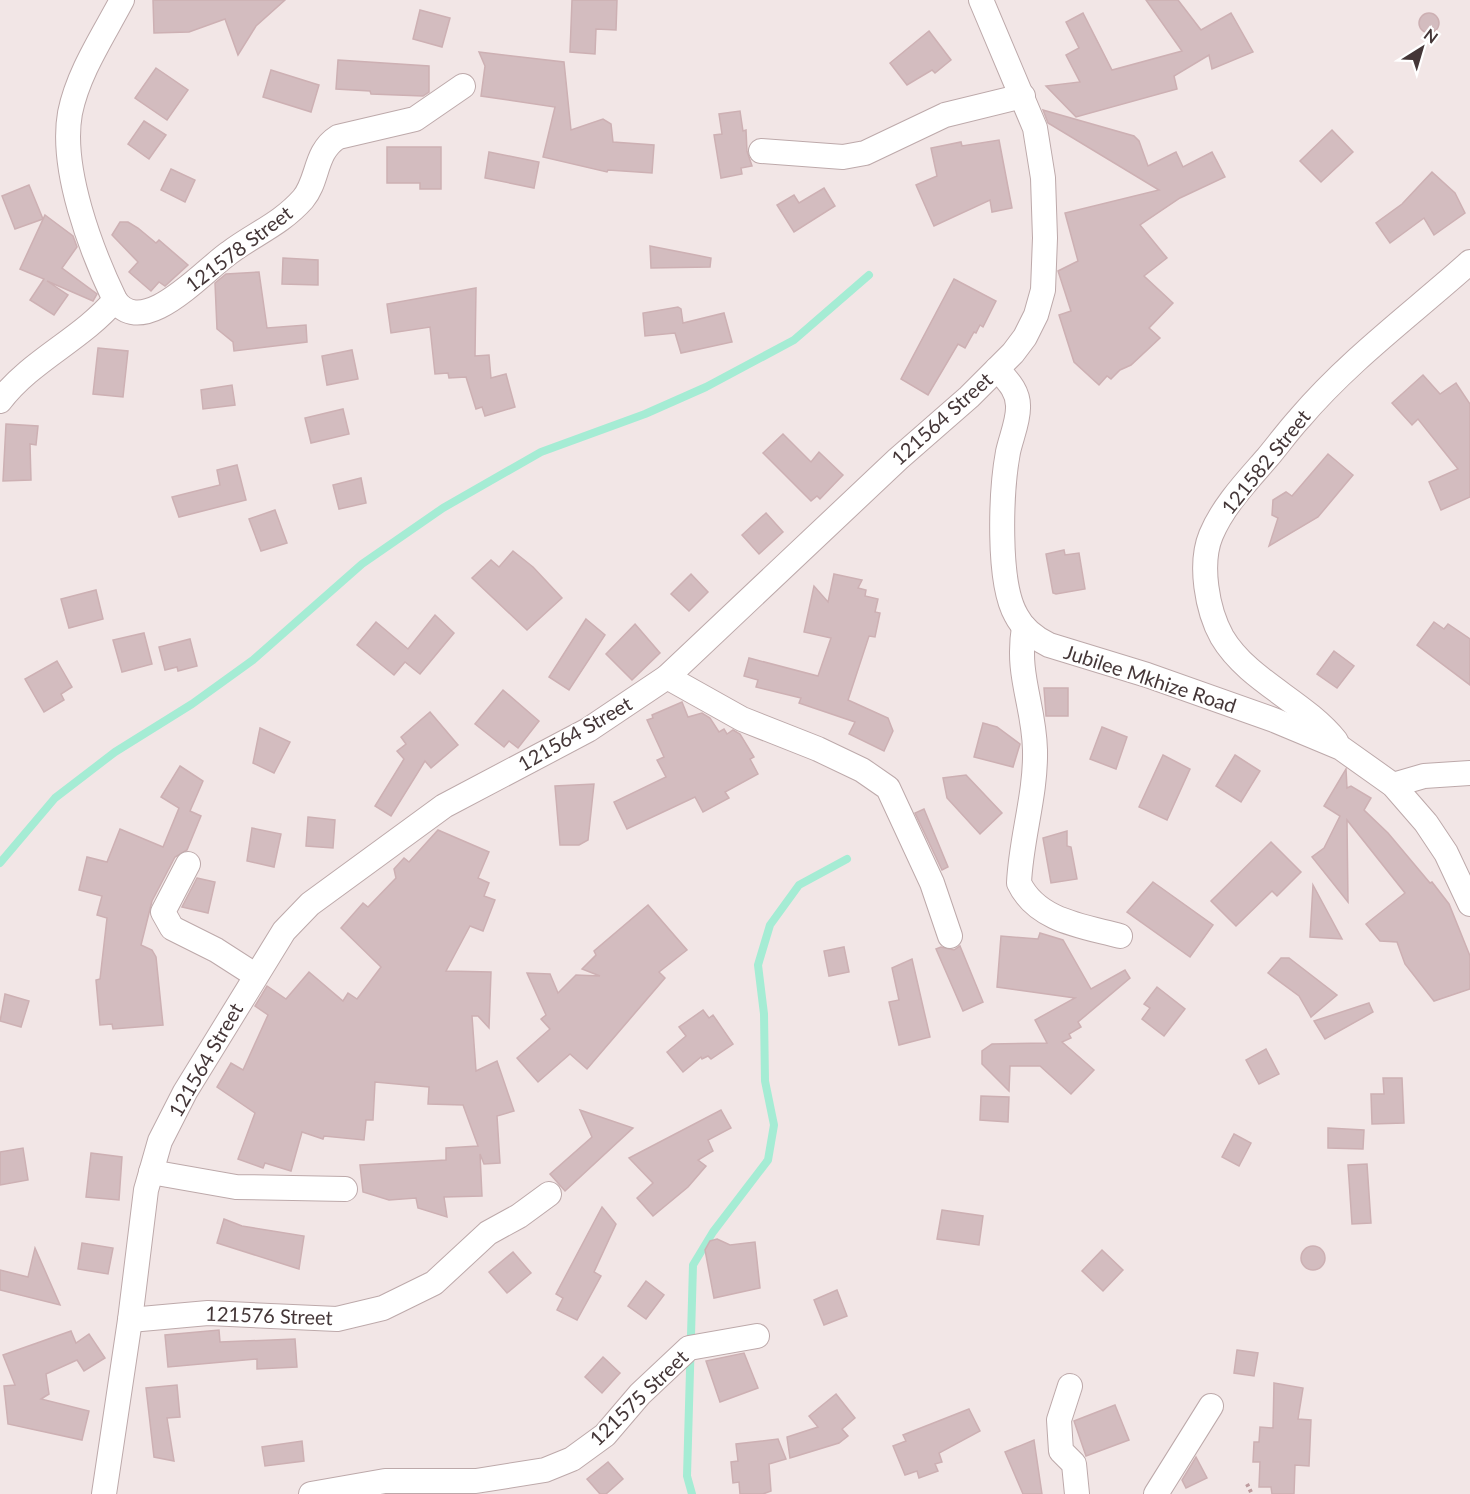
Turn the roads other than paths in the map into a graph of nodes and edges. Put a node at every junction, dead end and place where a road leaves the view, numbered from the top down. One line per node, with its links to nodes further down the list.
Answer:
1 (122, 0): 7 (street)
2 (981, 0): 4 (street, 121564 Street)
3 (463, 86): 7 (street, 121578 Street)
4 (1023, 96): 5 (street); 8 (street, 121564 Street)
5 (761, 151)
6 (1470, 262): 12 (street, 121582 Street)
7 (115, 300): 9 (street)
8 (997, 369): 10 (street, Jubilee Mkhize Road); 11 (street, 121564 Street)
9 (0, 402)
10 (1024, 627): 12 (street, Jubilee Mkhize Road); 18 (street)
11 (667, 677): 17 (street); 19 (street, 121564 Street)
12 (1341, 748): 14 (street, Jubilee Mkhize Road)
13 (1470, 773): 14 (street)
14 (1393, 785): 16 (street, Jubilee Mkhize Road)
15 (188, 864): 19 (street)
16 (1470, 903)
17 (950, 936)
18 (1120, 936)
19 (255, 975): 20 (street, 121564 Street)
20 (151, 1172): 21 (street); 23 (street, 121564 Street)
21 (345, 1189)
22 (549, 1194): 23 (street, 121576 Street)
23 (130, 1320): 27 (street, 121564 Street)
24 (757, 1336): 28 (street, 121575 Street)
25 (1070, 1386): 29 (street)
26 (1211, 1406): 30 (street)
27 (104, 1494)
28 (311, 1494)
29 (1077, 1494)
30 (1156, 1494)

